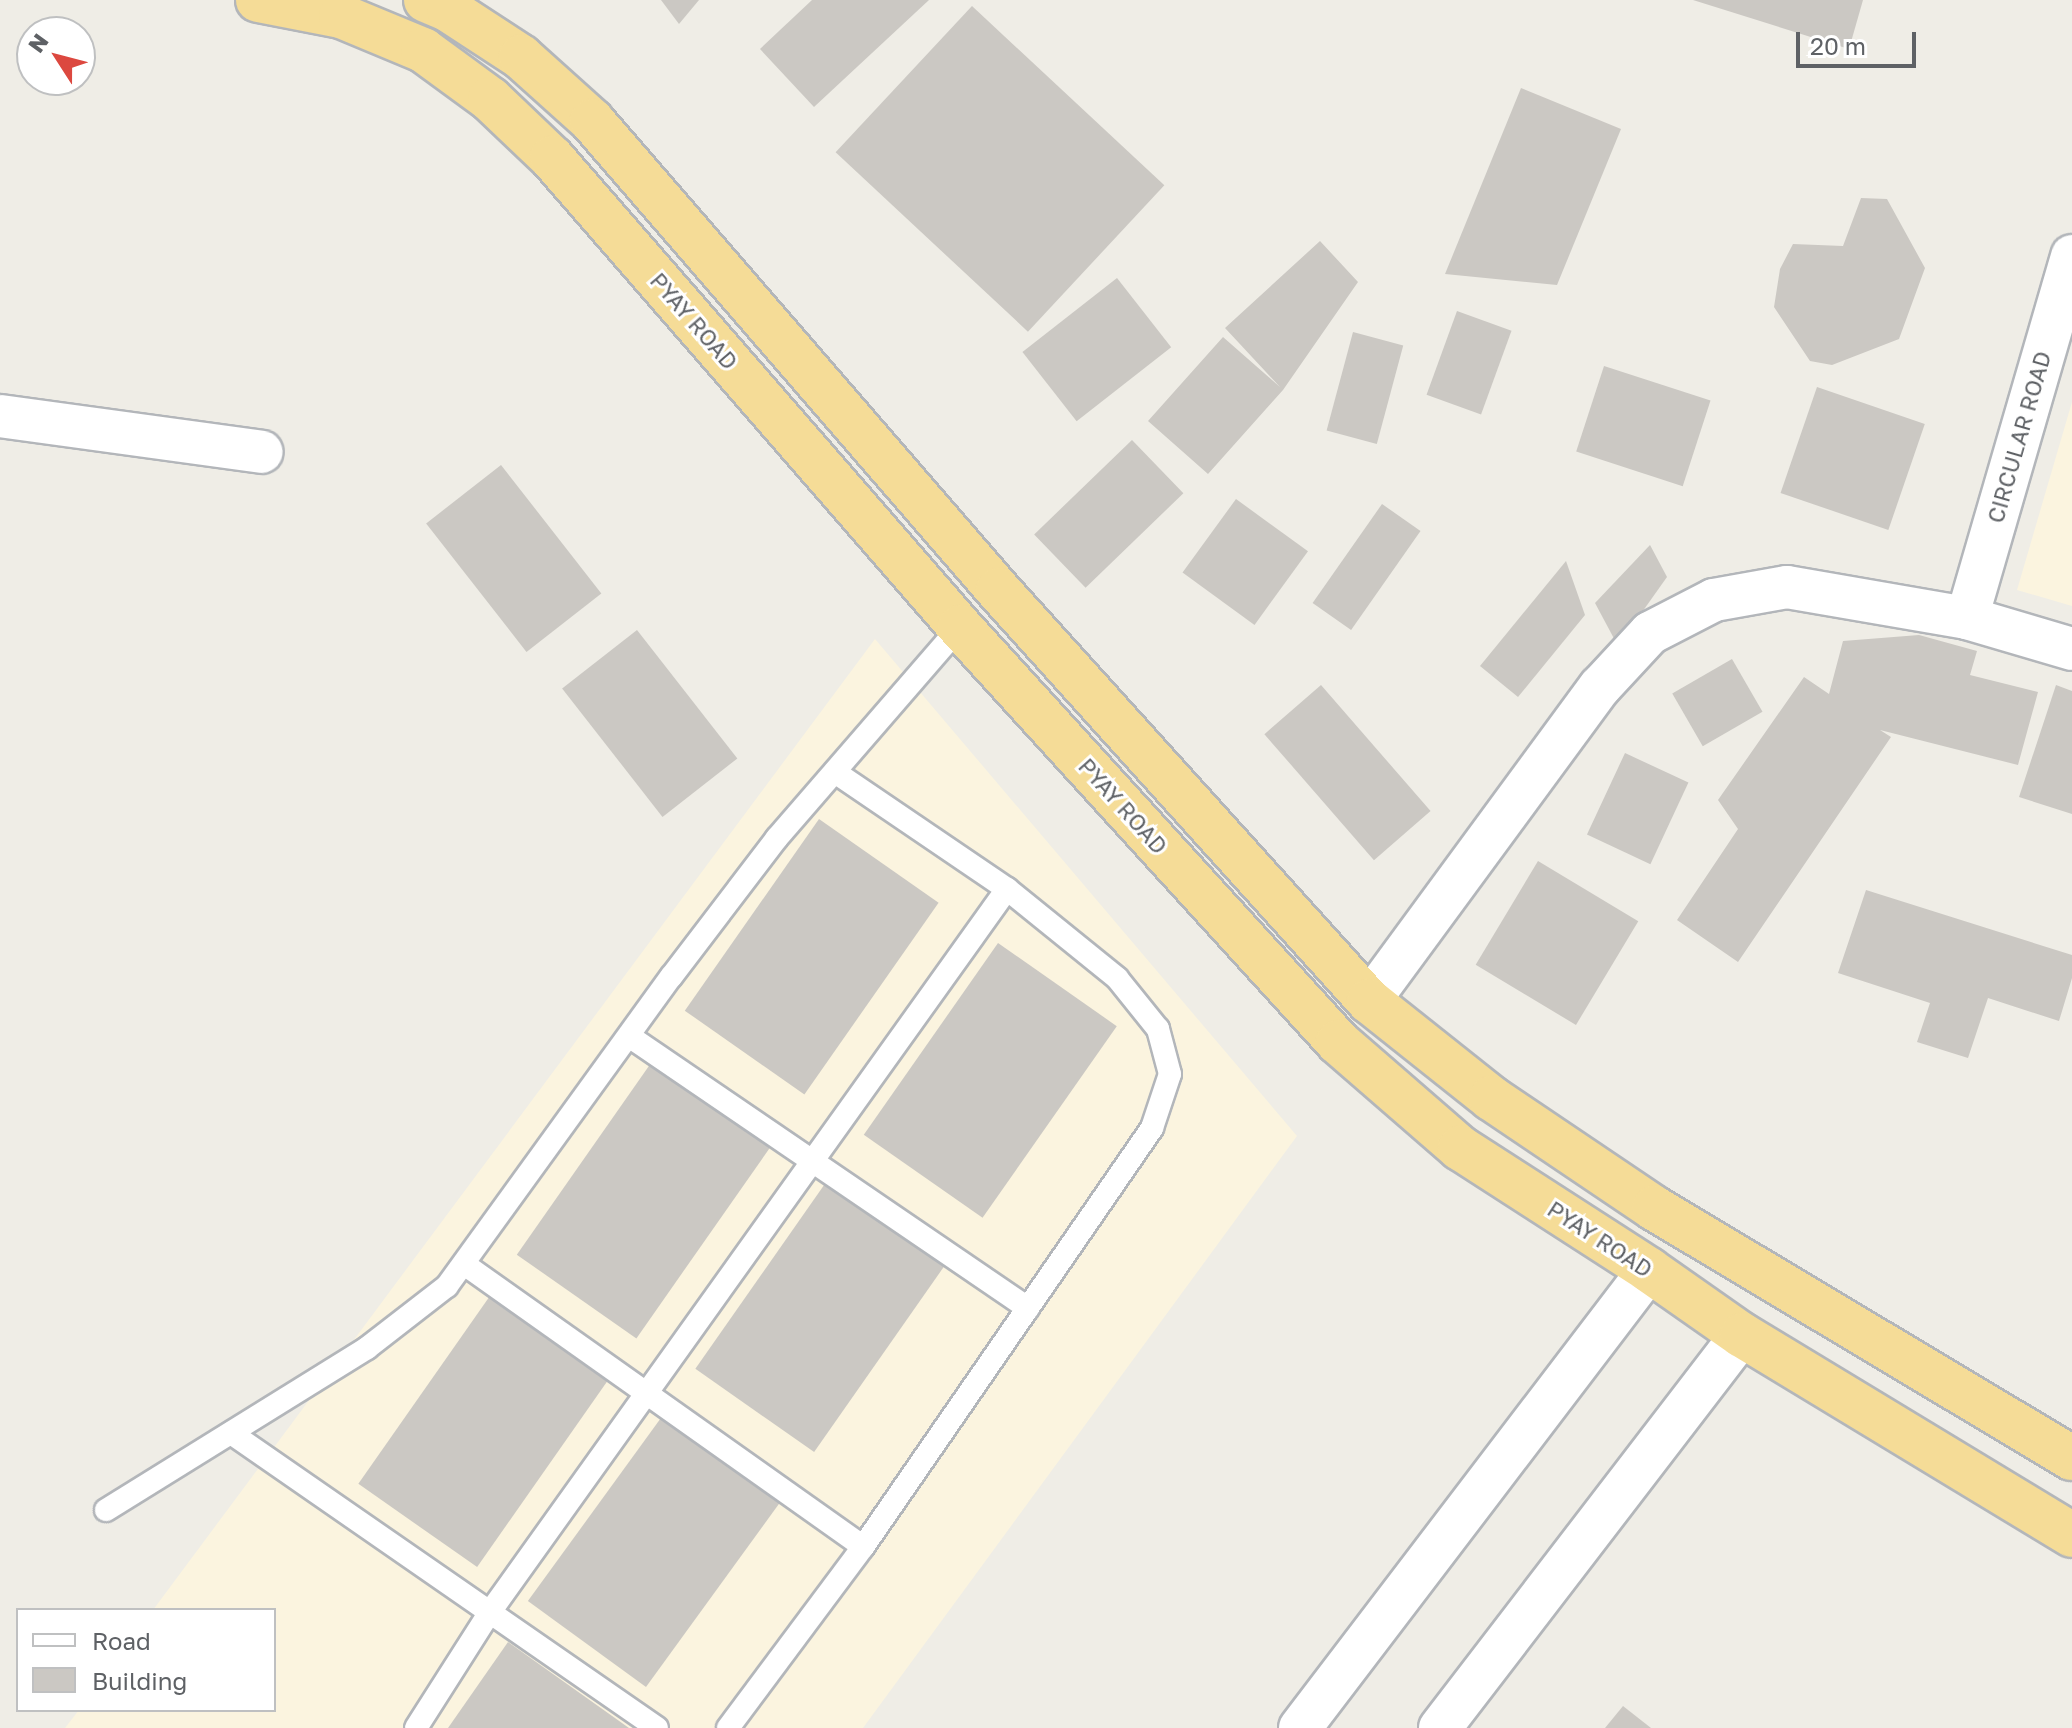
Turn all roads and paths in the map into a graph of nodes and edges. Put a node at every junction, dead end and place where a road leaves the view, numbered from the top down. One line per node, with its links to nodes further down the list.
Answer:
1 (258, 0): 7 (highway, PYAY ROAD)
2 (442, 3): 11 (highway)
3 (2072, 256): 6 (street, CIRCULAR ROAD)
4 (0, 416): 5 (street)
5 (262, 452)
6 (1967, 618): 8 (street); 11 (street)
7 (960, 627): 9 (lane); 15 (highway, PYAY ROAD)
8 (2072, 649)
9 (835, 772): 10 (lane); 12 (lane)
10 (1007, 889): 13 (lane); 16 (lane)
11 (1369, 1001): 20 (highway)
12 (629, 1036): 13 (lane); 14 (lane)
13 (812, 1161): 16 (lane); 18 (lane)
14 (464, 1264): 18 (lane); 19 (lane)
15 (1649, 1270): 17 (highway, PYAY ROAD); 28 (street)
16 (1028, 1308): 23 (lane)
17 (1742, 1335): 22 (highway, PYAY ROAD); 29 (street)
18 (648, 1395): 23 (lane); 24 (lane)
19 (231, 1433): 21 (lane); 24 (lane)
20 (2072, 1458)
21 (106, 1510)
22 (2072, 1535)
23 (863, 1547): 27 (lane)
24 (490, 1612): 25 (lane); 26 (lane)
25 (416, 1728)
26 (657, 1728)
27 (728, 1728)
28 (1300, 1728)
29 (1440, 1728)

